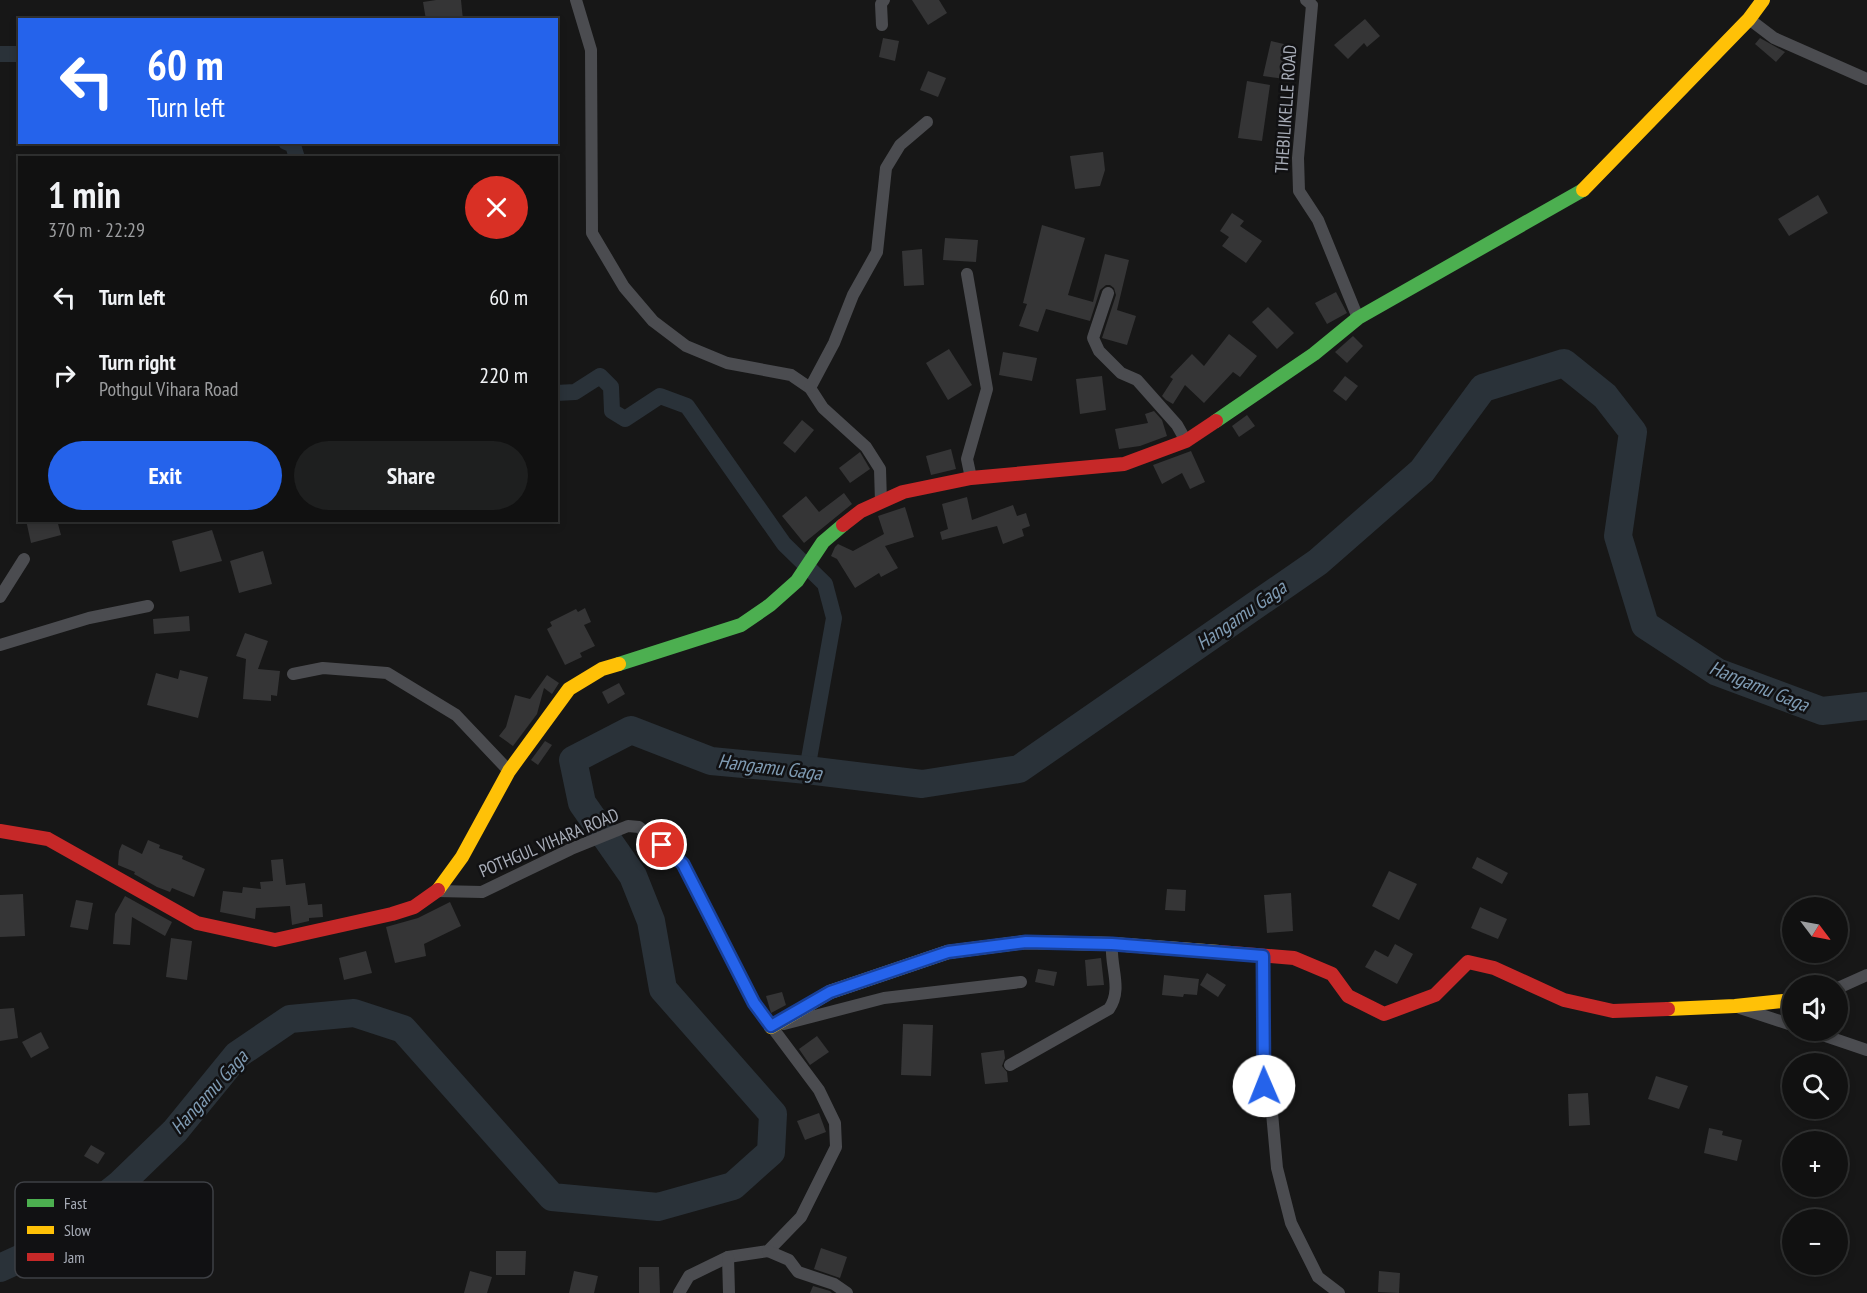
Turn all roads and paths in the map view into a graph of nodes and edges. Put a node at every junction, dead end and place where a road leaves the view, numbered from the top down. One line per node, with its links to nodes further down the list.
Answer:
1 (576, 0): 12 (street)
2 (884, 0): 6 (street)
3 (1763, 0): 5 (street)
4 (1310, 2): 11 (street, THEBILIKELLE ROAD)
5 (1749, 18): 7 (street); 11 (street)
6 (882, 25)
7 (1867, 80)
8 (927, 122): 12 (street)
9 (967, 274): 14 (street)
10 (1108, 293): 13 (street)
11 (1358, 318): 13 (street)
12 (810, 388): 15 (street)
13 (1186, 441): 14 (street)
14 (971, 478): 15 (street)
15 (881, 502): 21 (street)
16 (24, 559): 17 (street)
17 (0, 597)
18 (148, 606): 19 (street)
19 (0, 645)
20 (293, 674): 21 (street)
21 (509, 771): 23 (street)
22 (0, 831): 23 (street)
23 (437, 891): 32 (street, POTHGUL VIHARA ROAD)
24 (1112, 944): 25 (street); 32 (street); 35 (street)
25 (1263, 956): 30 (street); 41 (street)
26 (1867, 975): 28 (street)
27 (1021, 982): 32 (street)
28 (1848, 984)
29 (1782, 1001): 30 (street)
30 (1735, 1006): 31 (street)
31 (1782, 1022)
32 (771, 1026): 36 (street, POTHGUL VIHARA ROAD)
33 (1840, 1041): 34 (street)
34 (1867, 1050)
35 (1010, 1065)
36 (768, 1251): 37 (street); 40 (street)
37 (728, 1257): 38 (street); 39 (street)
38 (679, 1293)
39 (729, 1293)
40 (847, 1293)
41 (1339, 1293)

